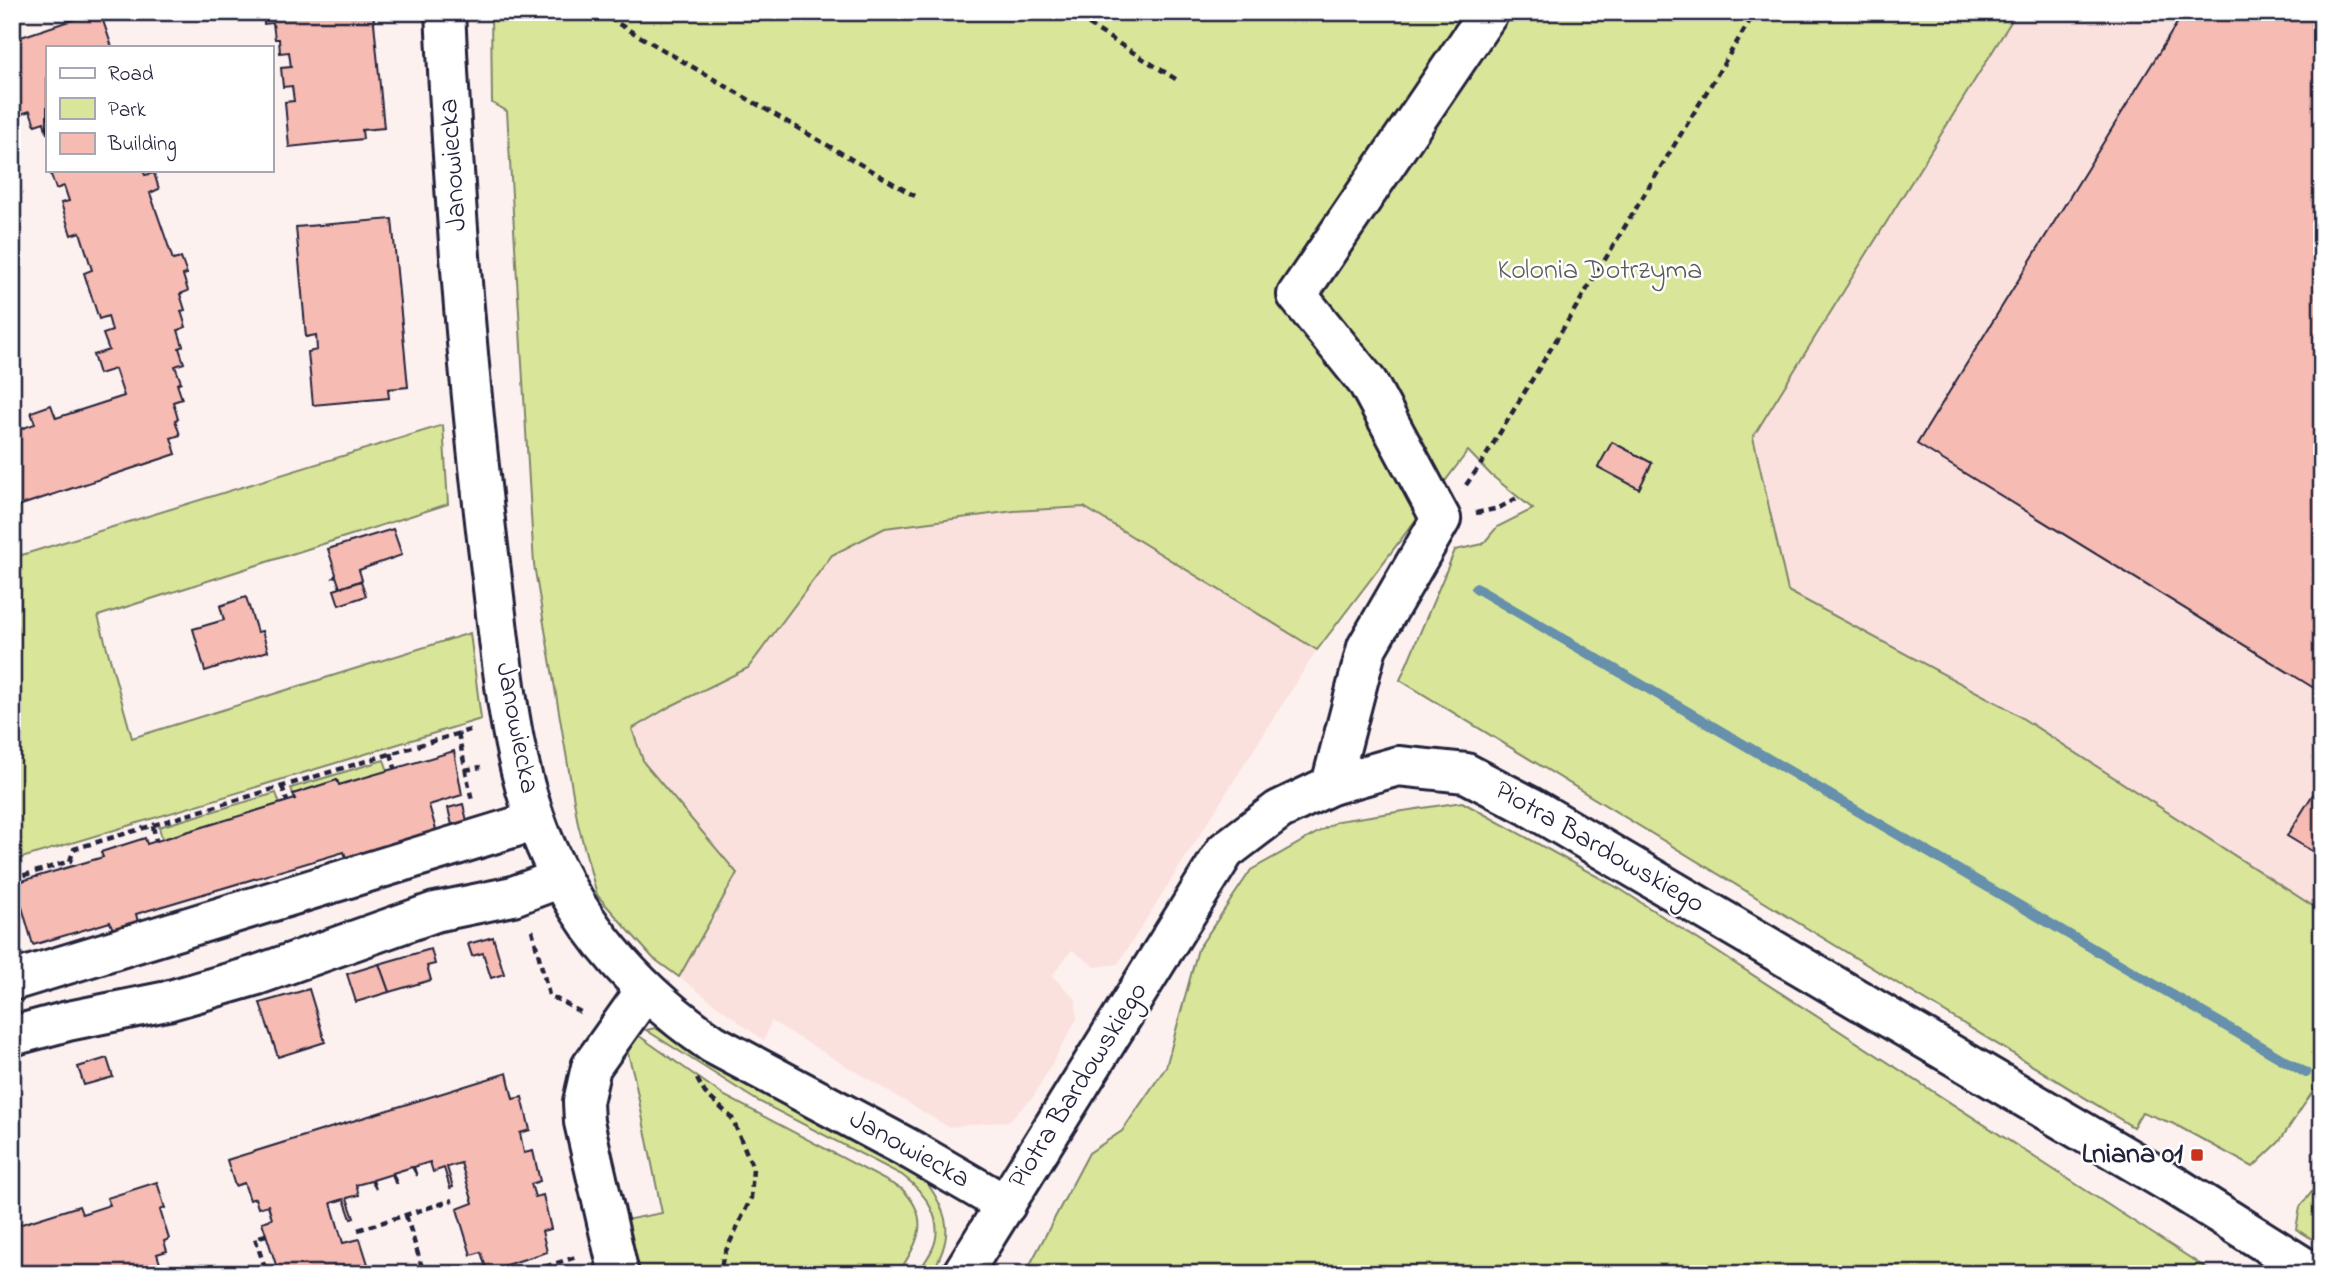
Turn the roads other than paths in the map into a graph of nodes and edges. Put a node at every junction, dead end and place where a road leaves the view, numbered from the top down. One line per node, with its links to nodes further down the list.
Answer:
1 (444, 12): 4 (street, Janowiecka)
2 (1489, 12): 3 (street)
3 (1331, 785): 9 (street, Piotra Bardowskiego); 12 (street, Piotra Bardowskiego)
4 (535, 821): 5 (street, Janowiecka); 6 (street)
5 (561, 878): 7 (street, Janowiecka); 8 (street)
6 (12, 981)
7 (645, 991): 9 (street, Janowiecka); 10 (street)
8 (12, 1036)
9 (1006, 1205): 11 (street, Piotra Bardowskiego)
10 (609, 1269)
11 (962, 1274)
12 (2315, 1274)

